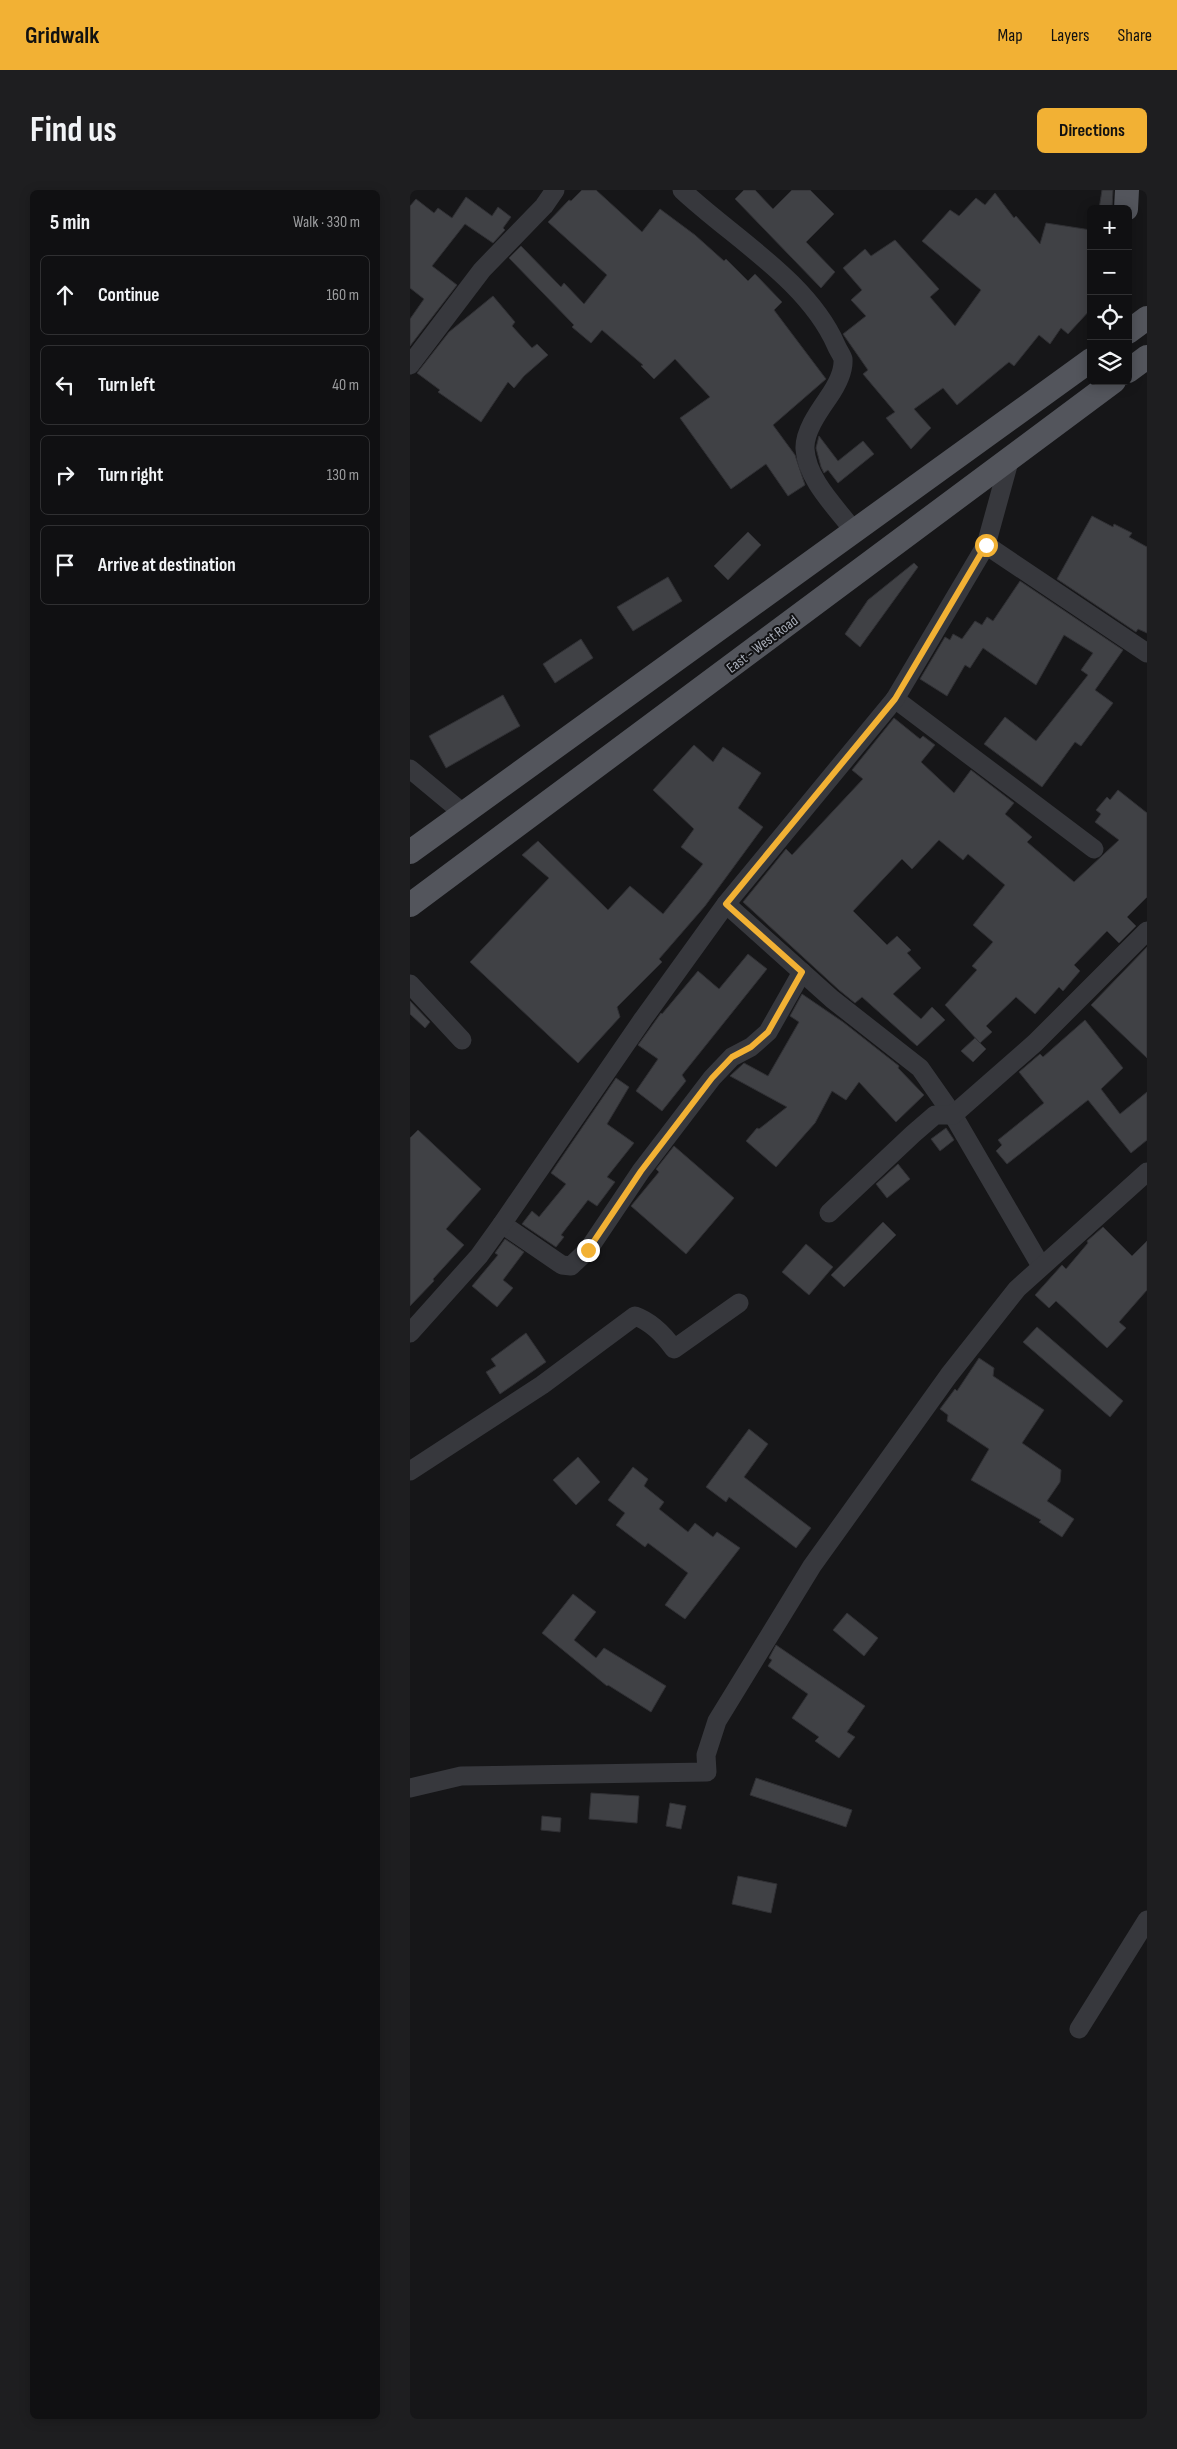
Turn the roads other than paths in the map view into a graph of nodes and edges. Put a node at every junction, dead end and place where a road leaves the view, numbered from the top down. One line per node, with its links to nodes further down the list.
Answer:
1 (555, 190): 9 (street)
2 (682, 190): 13 (street)
3 (1127, 190): 4 (main road)
4 (1126, 205)
5 (1147, 318): 6 (main road)
6 (1132, 329)
7 (1147, 357): 10 (main road)
8 (1087, 363): 13 (main road)
9 (410, 365)
10 (1132, 367)
11 (1109, 385): 12 (main road, East - West Road)
12 (1010, 458): 14 (street); 22 (main road, East - West Road)
13 (853, 530): 18 (main road)
14 (986, 545): 15 (street); 16 (street)
15 (1147, 653)
16 (895, 699): 19 (street); 21 (street)
17 (410, 769): 18 (street)
18 (463, 813): 20 (main road)
19 (1094, 849)
20 (410, 852)
21 (726, 904): 24 (street); 30 (street)
22 (410, 905)
23 (1147, 931): 27 (street)
24 (802, 972): 27 (street); 30 (street)
25 (410, 984): 26 (street)
26 (462, 1040)
27 (953, 1115): 29 (street); 31 (street)
28 (1147, 1172): 31 (street)
29 (829, 1213)
30 (502, 1224): 33 (street)
31 (1041, 1266): 35 (street)
32 (738, 1303): 34 (street)
33 (410, 1333)
34 (410, 1471)
35 (410, 1788)
36 (1147, 1920): 37 (street)
37 (1079, 2029)

